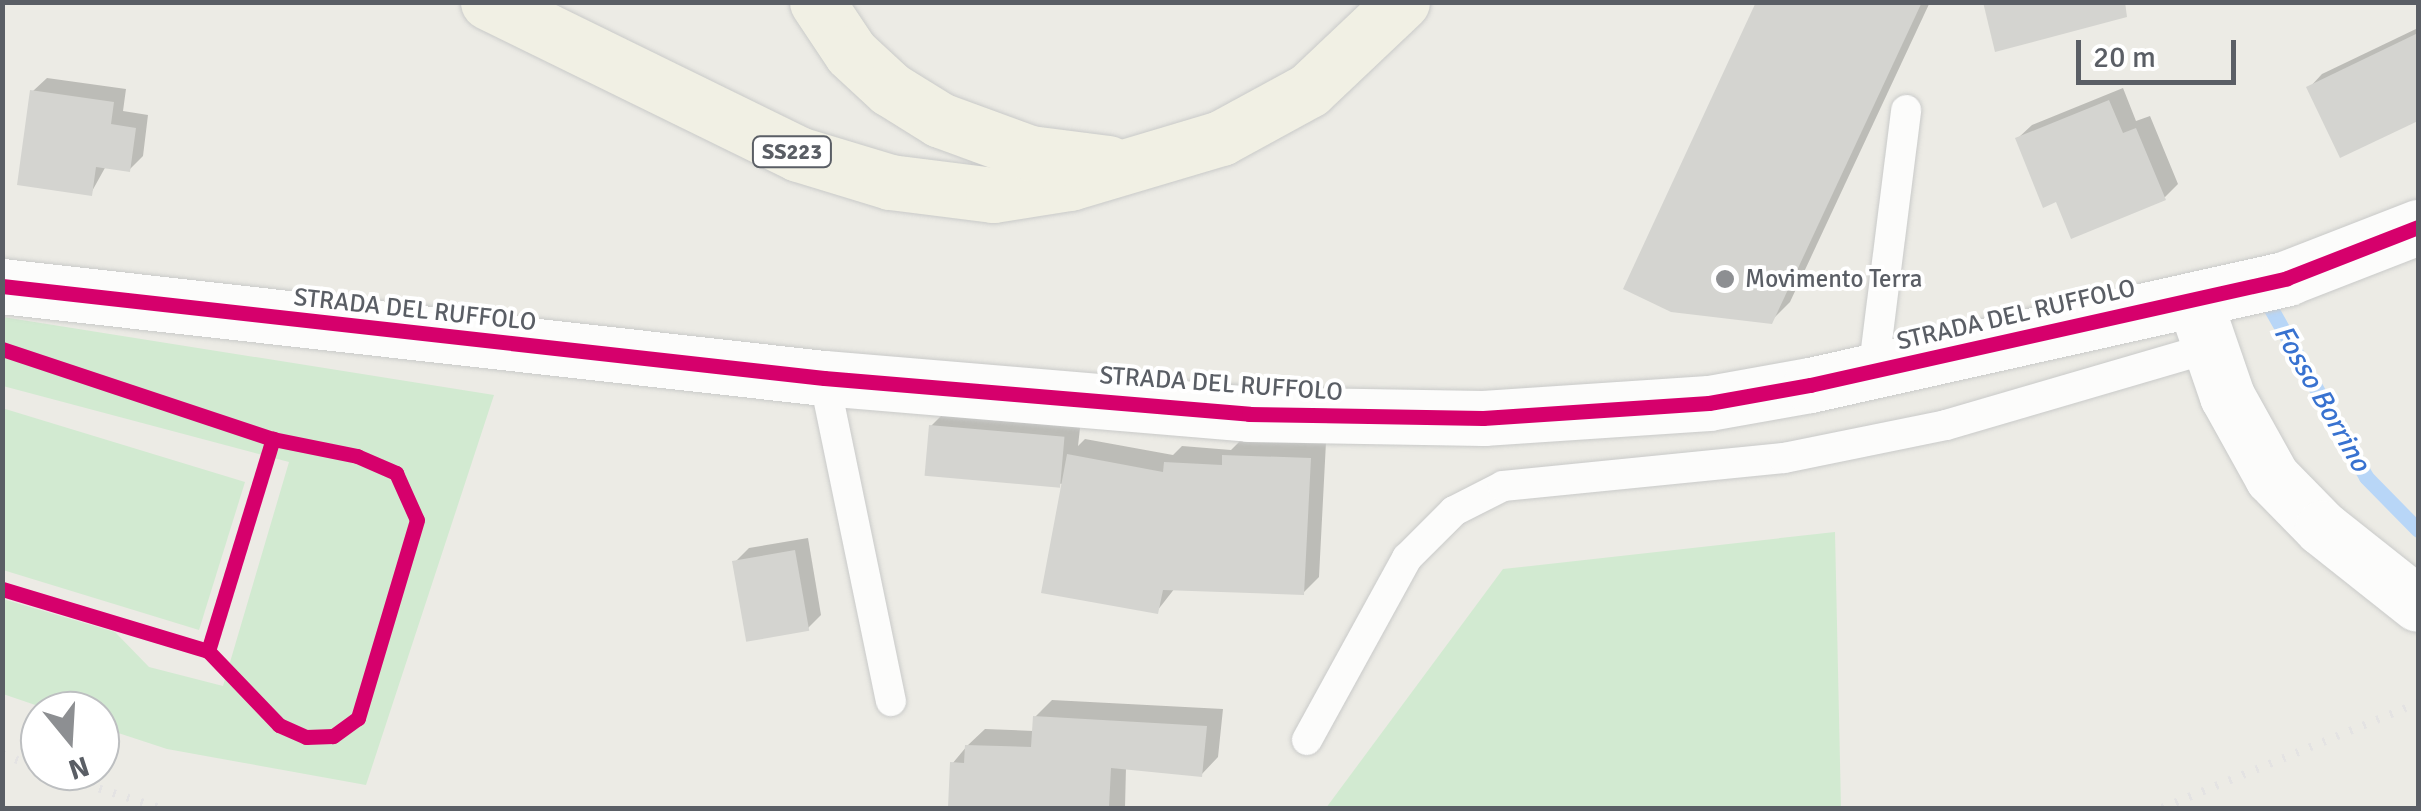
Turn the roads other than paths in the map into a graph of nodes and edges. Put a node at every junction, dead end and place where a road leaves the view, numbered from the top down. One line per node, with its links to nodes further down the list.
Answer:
1 (488, 2): 5 (highway, SS223)
2 (816, 2): 5 (highway, SS223)
3 (1402, 2): 5 (highway, SS223)
4 (1906, 110): 9 (lane)
5 (1120, 165)
6 (2418, 228): 8 (street, STRADA DEL RUFFOLO)
7 (2, 286): 10 (street, STRADA DEL RUFFOLO)
8 (2201, 324): 9 (street, STRADA DEL RUFFOLO); 11 (street); 13 (lane)
9 (1872, 373): 10 (street, STRADA DEL RUFFOLO)
10 (824, 378): 12 (lane)
11 (2418, 604)
12 (892, 701)
13 (1307, 740)

